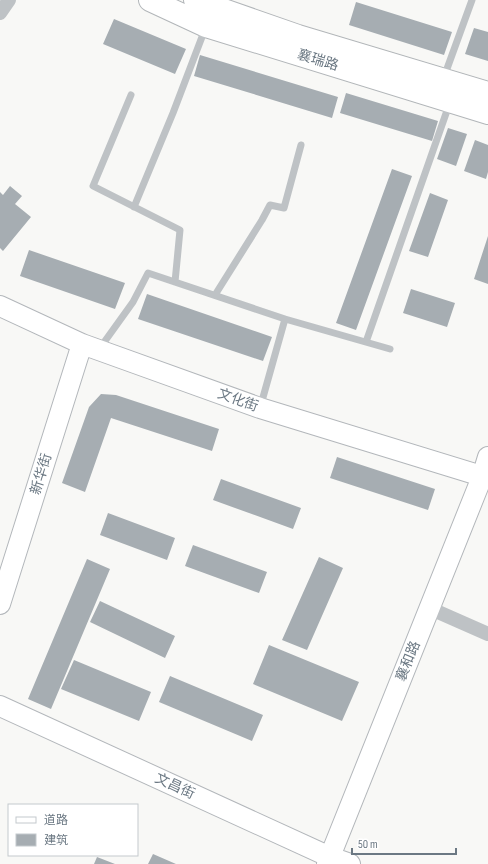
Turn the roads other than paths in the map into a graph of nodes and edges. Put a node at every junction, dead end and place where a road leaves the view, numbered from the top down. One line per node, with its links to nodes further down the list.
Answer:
1 (9, 0): 5 (street)
2 (150, 0): 6 (main road, 襄瑞路)
3 (195, 0): 7 (main road, 襄瑞路)
4 (472, 0): 7 (lane)
5 (0, 14)
6 (206, 26): 10 (main road, 襄瑞路); 13 (lane)
7 (443, 79): 8 (main road, 襄瑞路)
8 (488, 93)
9 (131, 95): 13 (lane)
10 (450, 100): 11 (main road, 襄瑞路); 19 (lane)
11 (488, 112)
12 (301, 145): 15 (lane)
13 (134, 207): 14 (lane)
14 (175, 282): 15 (lane); 18 (lane)
15 (215, 295): 17 (lane)
16 (0, 306): 20 (main road, 文化街)
17 (286, 319): 19 (lane); 22 (lane)
18 (105, 341)
19 (366, 342): 21 (lane)
20 (82, 344): 22 (main road, 文化街); 25 (main road, 新华街)
21 (390, 349)
22 (260, 408): 24 (main road, 文化街)
23 (488, 457): 24 (main road, 襄和路)
24 (485, 477): 26 (main road, 襄和路)
25 (0, 604)
26 (429, 608): 27 (street); 29 (main road, 襄和路)
27 (488, 634)
28 (0, 706): 29 (main road, 文昌街)
29 (328, 860): 30 (main road, 文昌街)
30 (350, 864)

